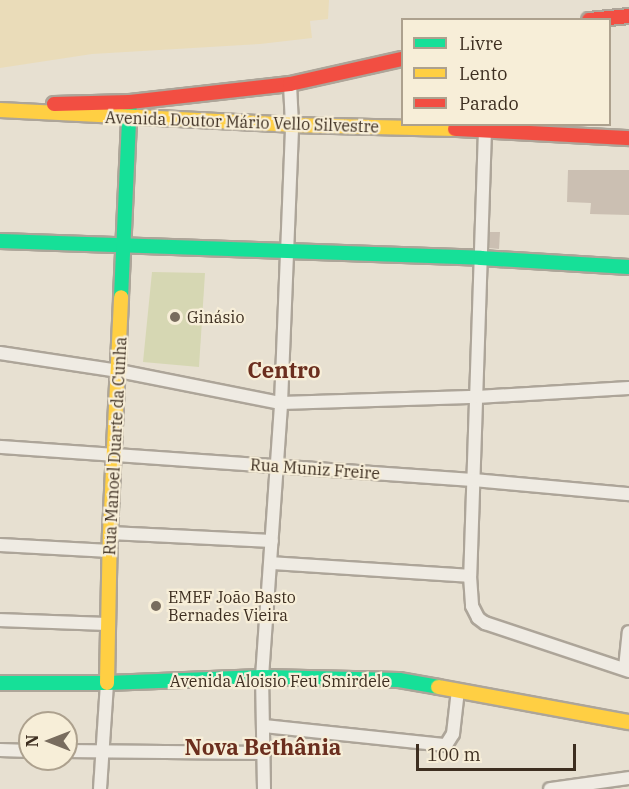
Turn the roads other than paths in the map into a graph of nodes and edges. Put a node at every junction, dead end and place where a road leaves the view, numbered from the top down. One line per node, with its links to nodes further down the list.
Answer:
1 (629, 16): 2 (street)
2 (609, 18)
3 (401, 59): 4 (street)
4 (290, 84): 5 (street); 9 (street)
5 (130, 102): 7 (street); 8 (street, Rua Manoel Duarte da Cunha)
6 (0, 110): 7 (street, Avenida Doutor Mário Vello Silvestre)
7 (15, 110): 8 (street, Avenida Doutor Mário Vello Silvestre)
8 (129, 117): 9 (street, Avenida Doutor Mário Vello Silvestre); 13 (street, Rua Manoel Duarte da Cunha)
9 (292, 125): 10 (street, Avenida Doutor Mário Vello Silvestre); 14 (street)
10 (485, 130): 11 (street, Avenida Doutor Mário Vello Silvestre); 15 (street)
11 (629, 138)
12 (0, 241): 13 (street)
13 (123, 245): 14 (street); 18 (street, Rua Manoel Duarte da Cunha)
14 (287, 253): 15 (street); 21 (street)
15 (481, 258): 16 (street); 20 (street)
16 (629, 267)
17 (0, 353): 18 (street)
18 (119, 371): 21 (street); 23 (street, Rua Manoel Duarte da Cunha)
19 (629, 388): 20 (street)
20 (477, 397): 21 (street); 25 (street)
21 (281, 403): 24 (street)
22 (0, 447): 23 (street, Rua Muniz Freire)
23 (114, 454): 24 (street, Rua Muniz Freire); 27 (street, Rua Manoel Duarte da Cunha)
24 (278, 467): 25 (street, Rua Muniz Freire); 28 (street)
25 (474, 480): 26 (street, Rua Muniz Freire); 32 (street)
26 (629, 494)
27 (110, 533): 28 (street); 30 (street, Rua Manoel Duarte da Cunha)
28 (272, 541): 31 (street)
29 (0, 545): 30 (street)
30 (110, 551): 34 (street, Rua Manoel Duarte da Cunha)
31 (271, 563): 32 (street); 37 (street)
32 (470, 576): 36 (street)
33 (0, 620): 34 (street)
34 (108, 624): 39 (street, Rua Manoel Duarte da Cunha)
35 (629, 632): 36 (street)
36 (627, 670)
37 (262, 678): 39 (street, Avenida Aloisio Feu Smirdele); 40 (street, Avenida Aloisio Feu Smirdele); 42 (street)
38 (0, 683): 39 (street, Avenida Aloisio Feu Smirdele)
39 (107, 683): 46 (street, Rua Manoel Duarte da Cunha)
40 (458, 690): 41 (street, Avenida Aloisio Feu Smirdele); 42 (street)
41 (629, 720)
42 (264, 726): 47 (street)
43 (0, 750): 44 (street)
44 (18, 751)
45 (78, 751): 46 (street)
46 (101, 751): 47 (street); 49 (street, Rua Manoel Duarte da Cunha)
47 (264, 753): 50 (street)
48 (629, 778): 51 (street)
49 (100, 789)
50 (264, 789)
51 (550, 789)

